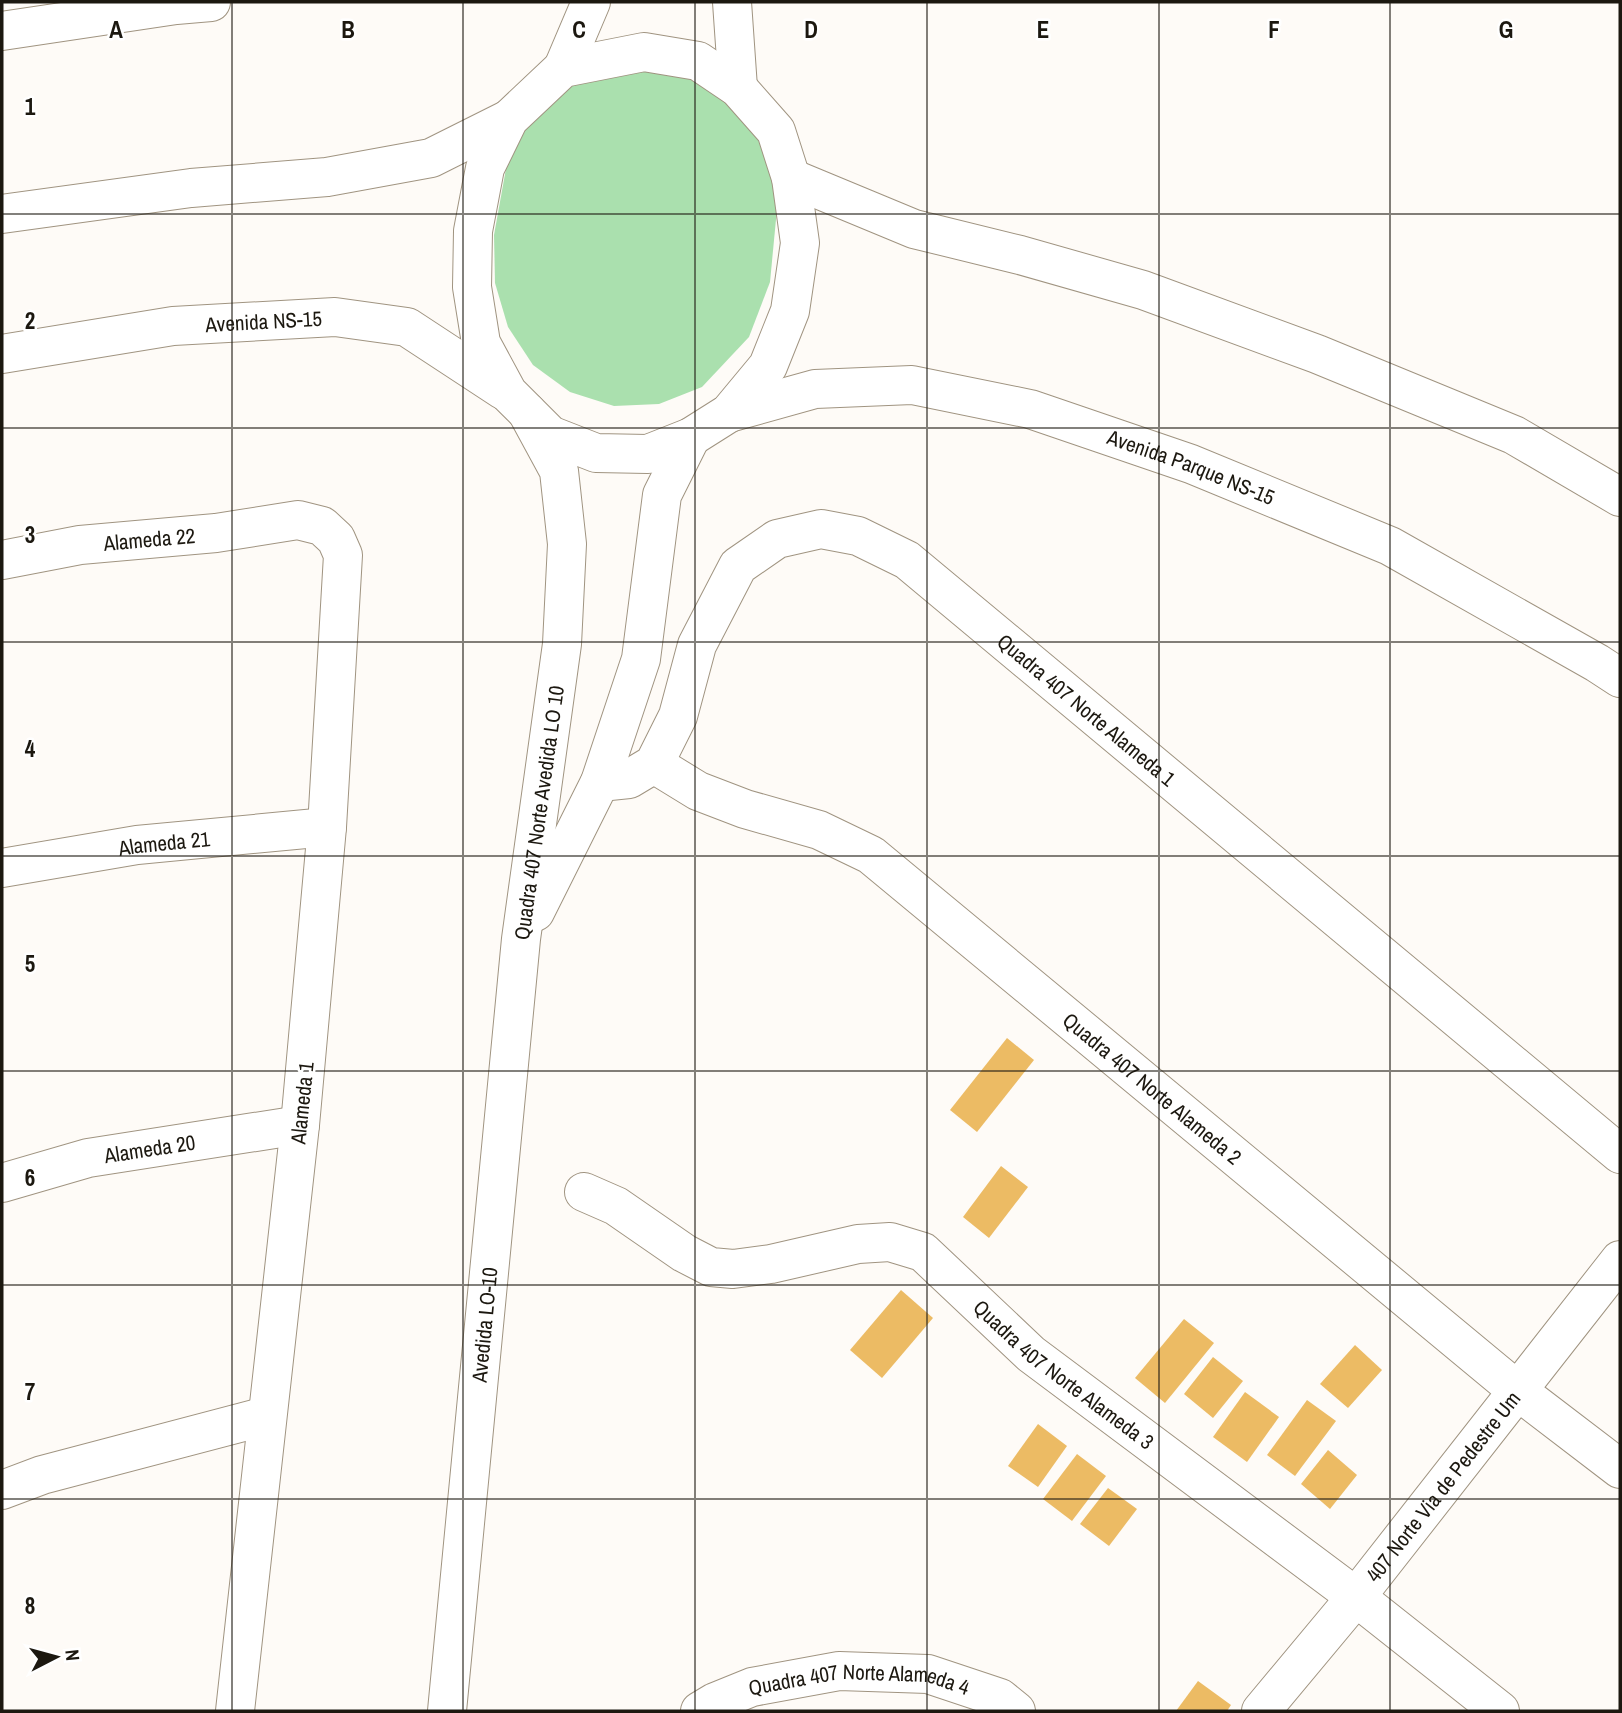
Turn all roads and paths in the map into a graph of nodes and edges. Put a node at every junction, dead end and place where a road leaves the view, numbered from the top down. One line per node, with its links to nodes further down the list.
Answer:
1 (211, 2): 4 (street)
2 (591, 2): 5 (street)
3 (732, 2): 6 (street)
4 (2, 31)
5 (563, 68): 6 (street); 7 (street)
6 (738, 88): 8 (street)
7 (509, 119): 9 (street); 11 (street, Quadra 407 Norte Avedida LO 10)
8 (791, 178): 12 (street); 14 (street)
9 (2, 214)
10 (2, 354): 11 (street, Avenida NS-15)
11 (518, 403): 13 (street); 22 (street, Quadra 407 Norte Avedida LO 10)
12 (729, 413): 13 (street); 17 (street, Avenida Parque NS-15)
13 (691, 437): 19 (street, Quadra 407 Norte Avedida LO 10)
14 (1620, 497)
15 (298, 520): 16 (street, Alameda 22); 20 (street, Alameda 1)
16 (2, 560)
17 (1620, 678)
18 (654, 764): 19 (street); 24 (street, Quadra 407 Norte Alameda 1); 28 (street, Quadra 407 Norte Alameda 2)
19 (600, 782): 22 (street, Quadra 407 Norte Avedida LO 10)
20 (327, 827): 21 (street, Alameda 21); 23 (street, Alameda 1)
21 (2, 868)
22 (522, 939): 34 (street, Avedida LO-10)
23 (300, 1125): 25 (street, Alameda 20); 29 (street, Alameda 1)
24 (1620, 1154)
25 (2, 1183)
26 (584, 1192): 32 (street, Quadra 407 Norte Alameda 3)
27 (1620, 1260): 28 (street, 407 Norte Via de Pedestre Um)
28 (1518, 1391): 30 (street, Quadra 407 Norte Alameda 2); 32 (street, 407 Norte Via de Pedestre Um)
29 (267, 1416): 31 (street); 33 (street, Alameda 1)
30 (1620, 1469)
31 (2, 1490)
32 (1356, 1597): 37 (street, 407 Norte Via de Pedestre Um); 38 (street, Quadra 407 Norte Alameda 3)
33 (235, 1711)
34 (447, 1711)
35 (700, 1711): 36 (street, Quadra 407 Norte Alameda 4)
36 (1016, 1711)
37 (1261, 1711)
38 (1500, 1711)

